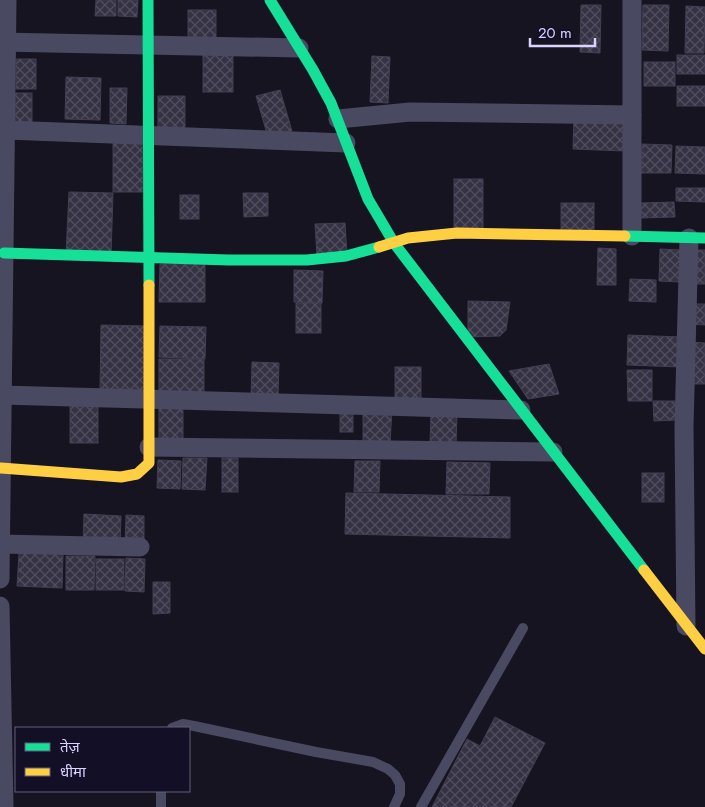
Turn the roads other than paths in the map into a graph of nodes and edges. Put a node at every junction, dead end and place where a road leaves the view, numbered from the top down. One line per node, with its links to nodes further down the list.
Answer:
1 (7, 0): 5 (street)
2 (148, 0): 6 (street)
3 (270, 0): 7 (street)
4 (632, 0): 8 (street)
5 (3, 42): 6 (street); 10 (street)
6 (148, 46): 7 (street); 11 (street)
7 (300, 48): 9 (street)
8 (632, 115): 9 (street); 13 (street)
9 (338, 119): 12 (street)
10 (6, 130): 11 (street); 16 (street)
11 (148, 136): 12 (street); 17 (street)
12 (346, 143): 15 (street)
13 (632, 236): 14 (street); 15 (street)
14 (697, 238): 28 (street)
15 (394, 243): 17 (street); 20 (street)
16 (4, 253): 17 (street); 18 (street)
17 (148, 258): 19 (street)
18 (2, 395): 19 (street); 23 (street)
19 (149, 399): 20 (street); 21 (street)
20 (521, 410): 22 (street)
21 (150, 447): 22 (street); 23 (street)
22 (553, 452): 28 (street)
23 (1, 468): 24 (street)
24 (0, 544): 25 (street); 26 (street)
25 (140, 547)
26 (0, 579)
27 (0, 606): 33 (street)
28 (686, 626): 30 (street)
29 (523, 628): 36 (lane)
30 (705, 649)
31 (174, 727): 35 (lane)
32 (161, 792): 34 (lane)
33 (4, 807)
34 (161, 807)
35 (394, 807)
36 (421, 807)

